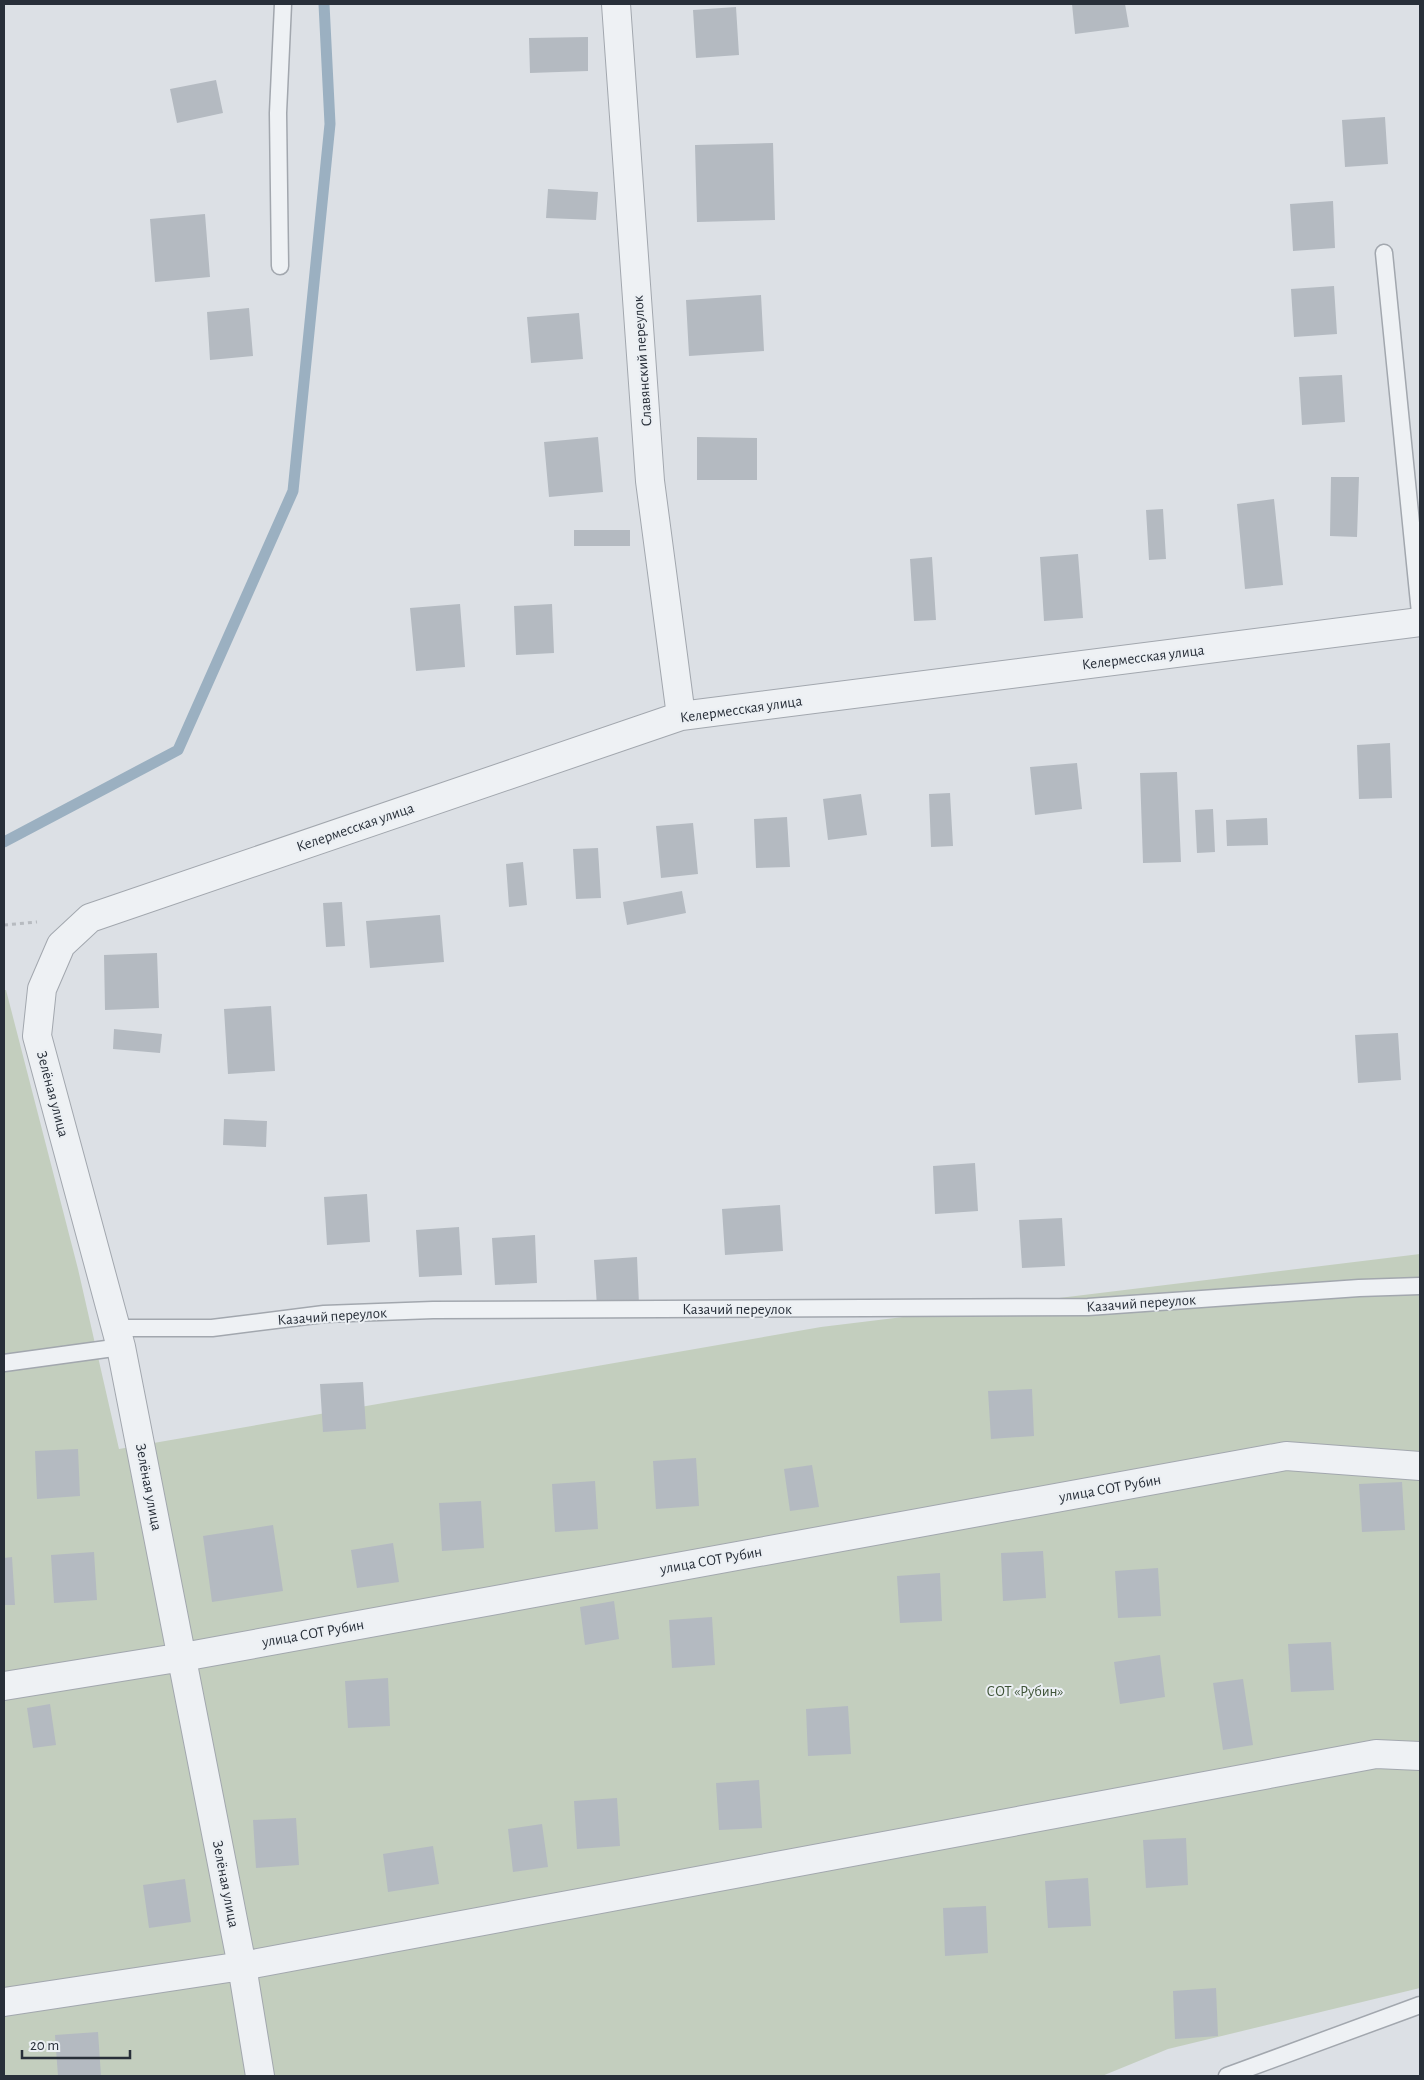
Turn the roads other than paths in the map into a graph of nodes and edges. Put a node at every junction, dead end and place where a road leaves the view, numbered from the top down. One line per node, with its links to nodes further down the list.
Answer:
1 (283, 4): 4 (lane)
2 (616, 4): 7 (street, Славянский переулок)
3 (1384, 253): 5 (lane)
4 (280, 266)
5 (1420, 613)
6 (1420, 622): 7 (street, Келермесская улица)
7 (681, 716): 8 (street, Келермесская улица)
8 (90, 918): 10 (street, Зелёная улица)
9 (1420, 1286): 10 (lane, Казачий переулок)
10 (118, 1338): 11 (lane, Казачий переулок); 13 (street, Зелёная улица)
11 (4, 1363)
12 (1420, 1466): 13 (street, улица СОТ Рубин)
13 (183, 1657): 14 (street, улица СОТ Рубин); 16 (street, Зелёная улица)
14 (4, 1686)
15 (1420, 1756): 16 (street)
16 (242, 1966): 17 (street); 19 (street, Зелёная улица)
17 (4, 2002)
18 (1420, 2005): 20 (lane)
19 (260, 2076)
20 (1227, 2076)

